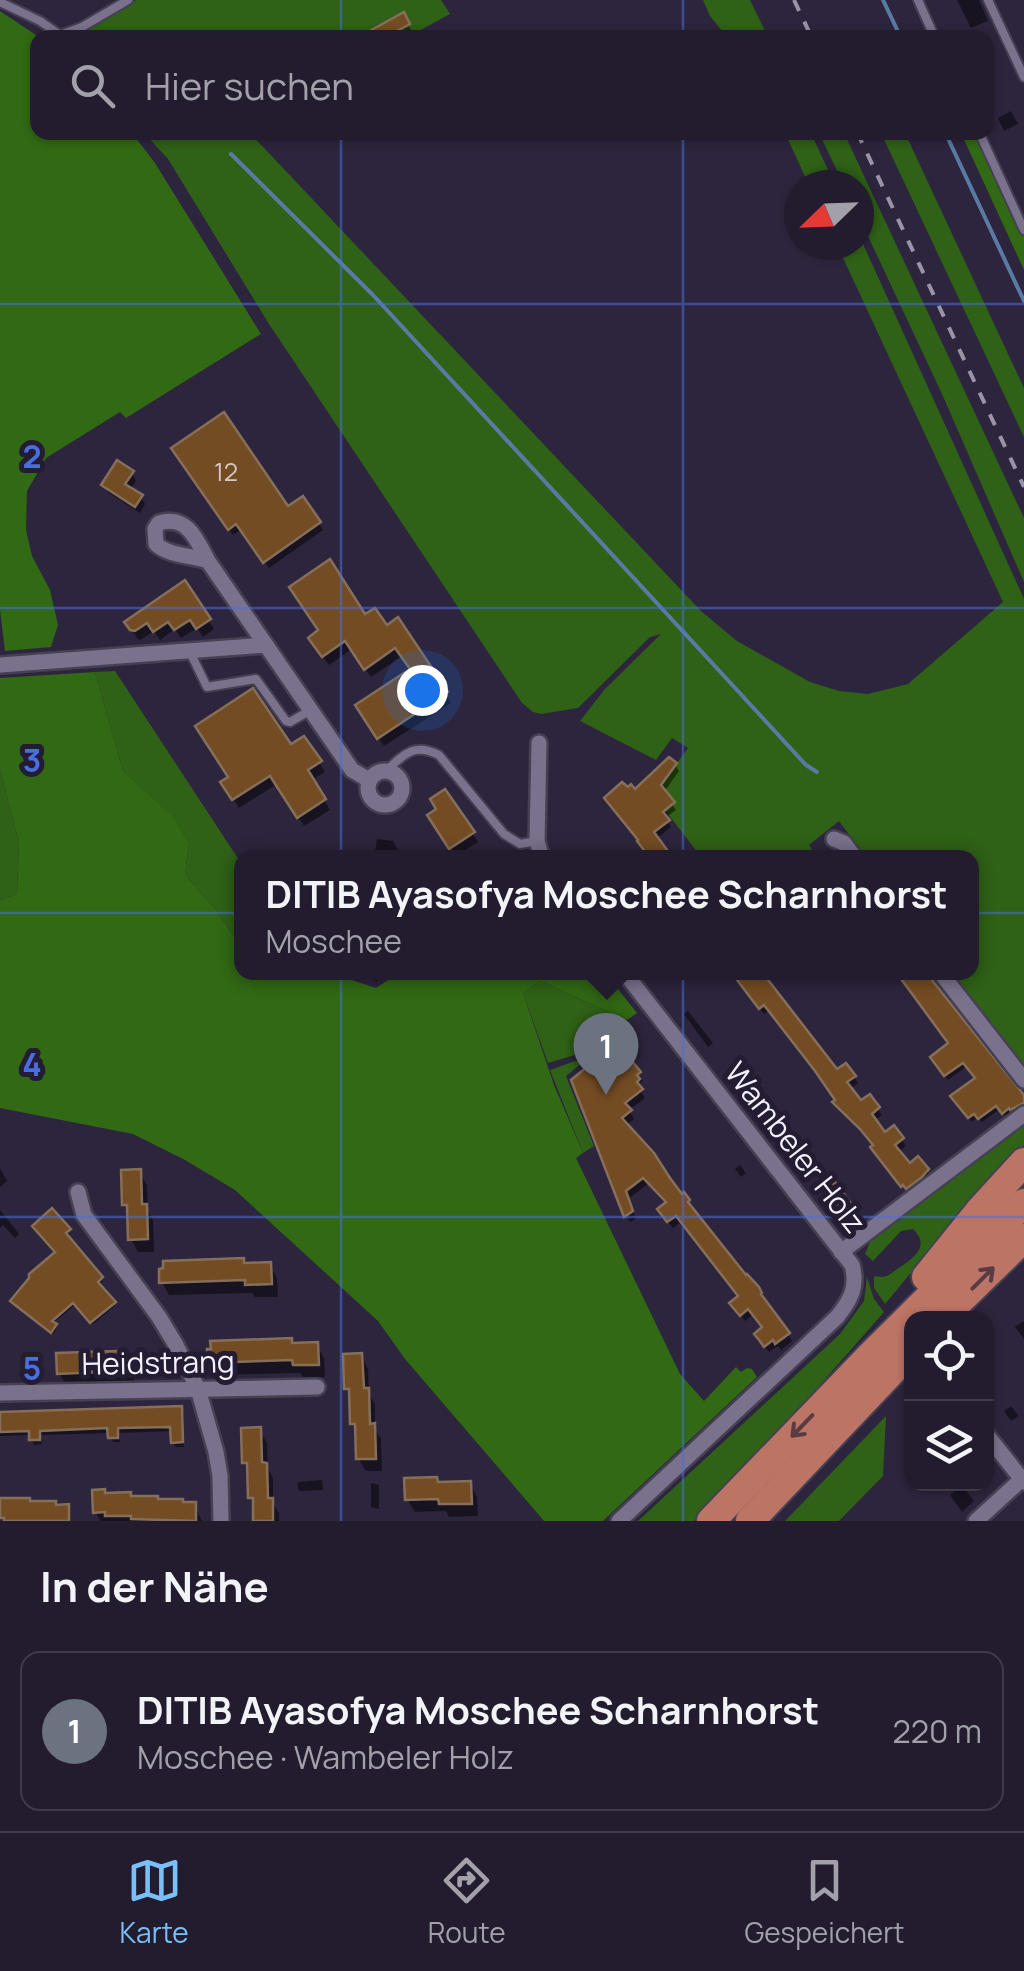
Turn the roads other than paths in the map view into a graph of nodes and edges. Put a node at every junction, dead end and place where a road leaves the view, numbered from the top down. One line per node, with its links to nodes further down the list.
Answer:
1 (128, 0): 6 (lane)
2 (918, 0): 7 (lane)
3 (988, 0): 8 (lane)
4 (0, 2): 5 (lane)
5 (53, 30)
6 (74, 30)
7 (931, 30)
8 (1024, 77)
9 (983, 140): 10 (lane)
10 (1024, 229)
11 (208, 561): 12 (street)
12 (266, 646): 13 (street); 15 (street)
13 (190, 652): 14 (street); 15 (lane)
14 (0, 665)
15 (311, 710): 18 (street)
16 (538, 743): 20 (street)
17 (387, 770): 18 (street); 18 (street); 20 (lane)
18 (370, 780)
19 (834, 839): 22 (street)
20 (536, 840): 21 (street)
21 (539, 850)
22 (848, 850)
23 (630, 980): 31 (street, Wambeler Holz)
24 (946, 980): 25 (street)
25 (1024, 1080)
26 (1024, 1114): 31 (street)
27 (1024, 1162): 33 (highway)
28 (78, 1192): 36 (street)
29 (1024, 1203): 33 (highway)
30 (1024, 1238): 32 (highway, one-way to 30)
31 (842, 1252): 41 (street, Wambeler Holz)
32 (949, 1311)
33 (870, 1356): 42 (highway, one-way to 42)
34 (904, 1358): 43 (highway)
35 (317, 1388): 36 (street, Heidstrang)
36 (198, 1389): 37 (street, Heidstrang); 40 (street)
37 (0, 1393)
38 (994, 1444): 39 (street)
39 (1023, 1480): 44 (street)
40 (221, 1521)
41 (620, 1521)
42 (711, 1521)
43 (750, 1521)
44 (976, 1521)

